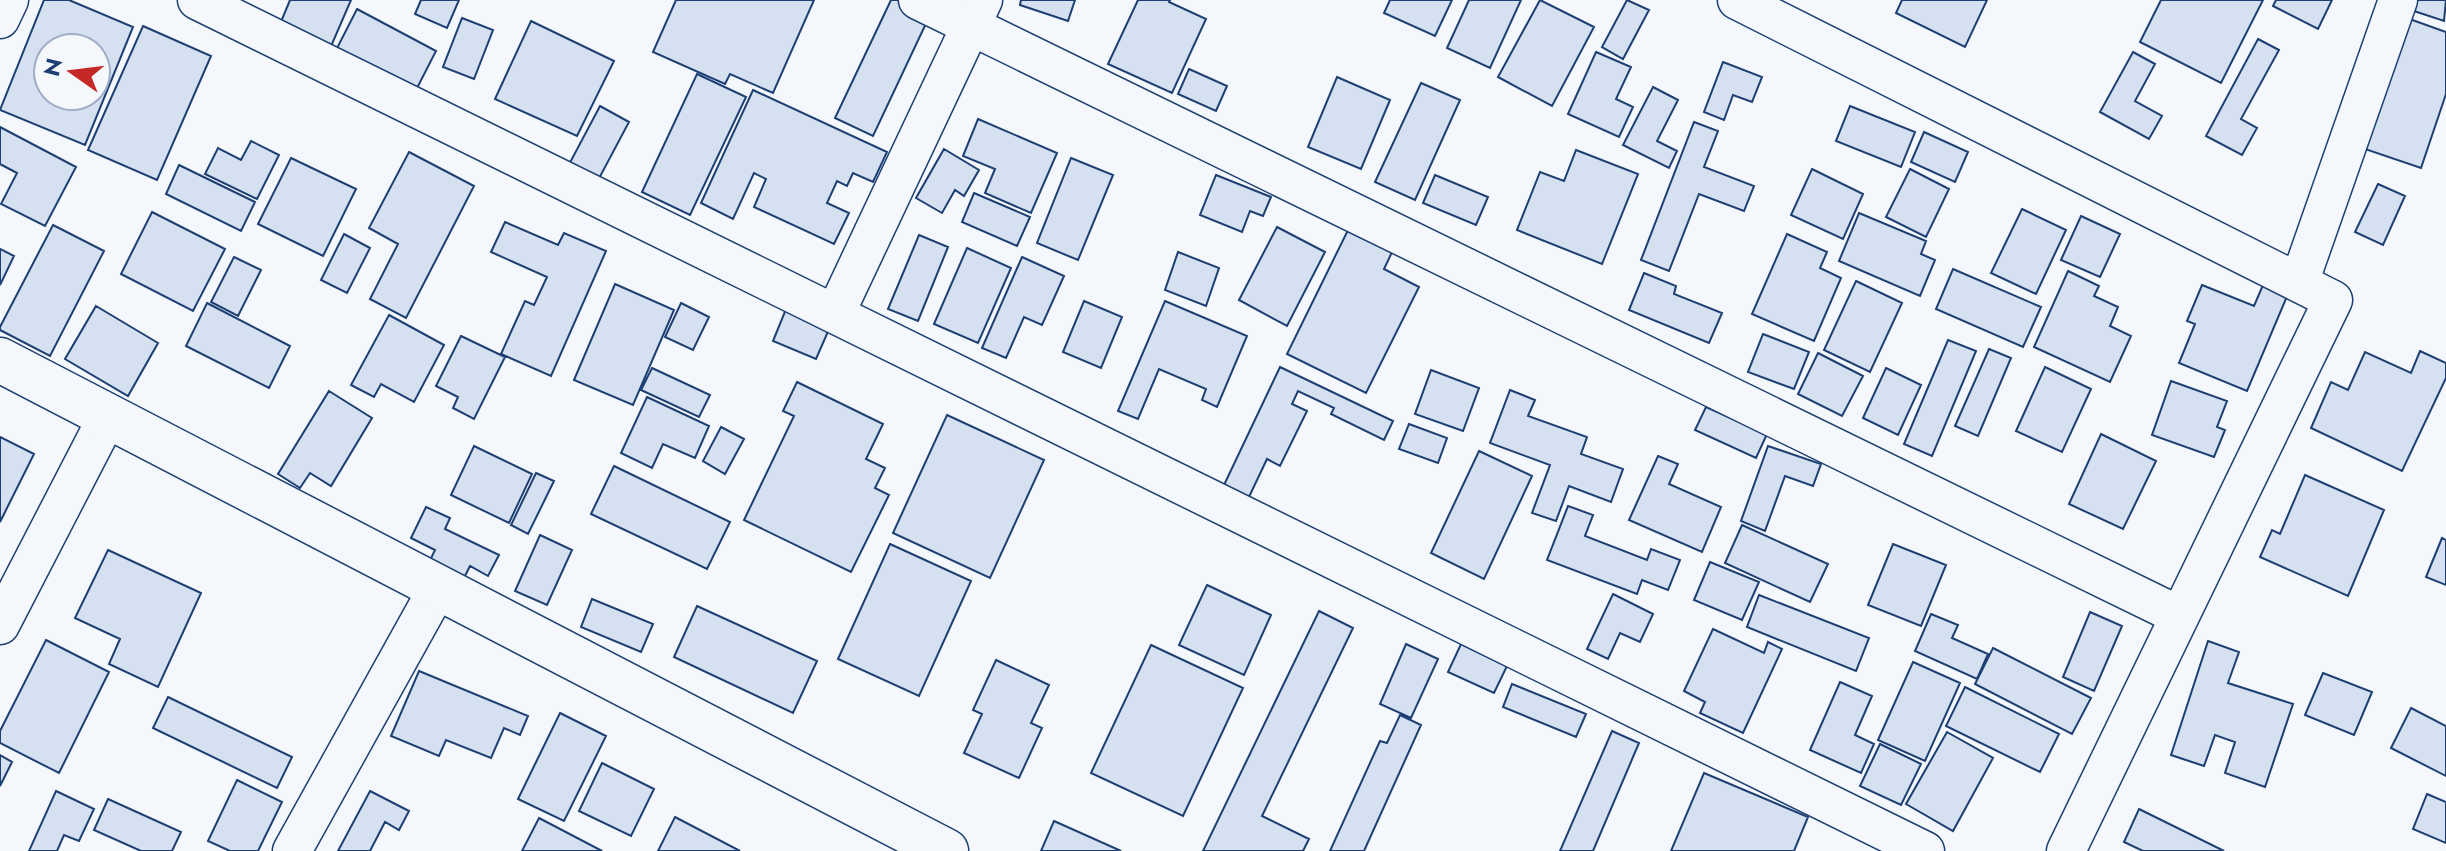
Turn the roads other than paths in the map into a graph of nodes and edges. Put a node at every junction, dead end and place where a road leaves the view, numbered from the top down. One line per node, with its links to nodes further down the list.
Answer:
1 (9, 0): 7 (street)
2 (197, 0): 9 (street)
3 (918, 0): 6 (street)
4 (1737, 0): 8 (street)
5 (2398, 0): 8 (street)
6 (977, 13): 9 (street); 13 (street)
7 (0, 19)
8 (2299, 283): 13 (street)
9 (835, 314): 17 (street)
10 (0, 360): 11 (street)
11 (108, 416): 12 (street); 14 (street)
12 (438, 588): 15 (street); 16 (street)
13 (2180, 616): 18 (street)
14 (0, 625)
15 (292, 851)
16 (946, 851)
17 (1925, 851)
18 (2066, 851)

